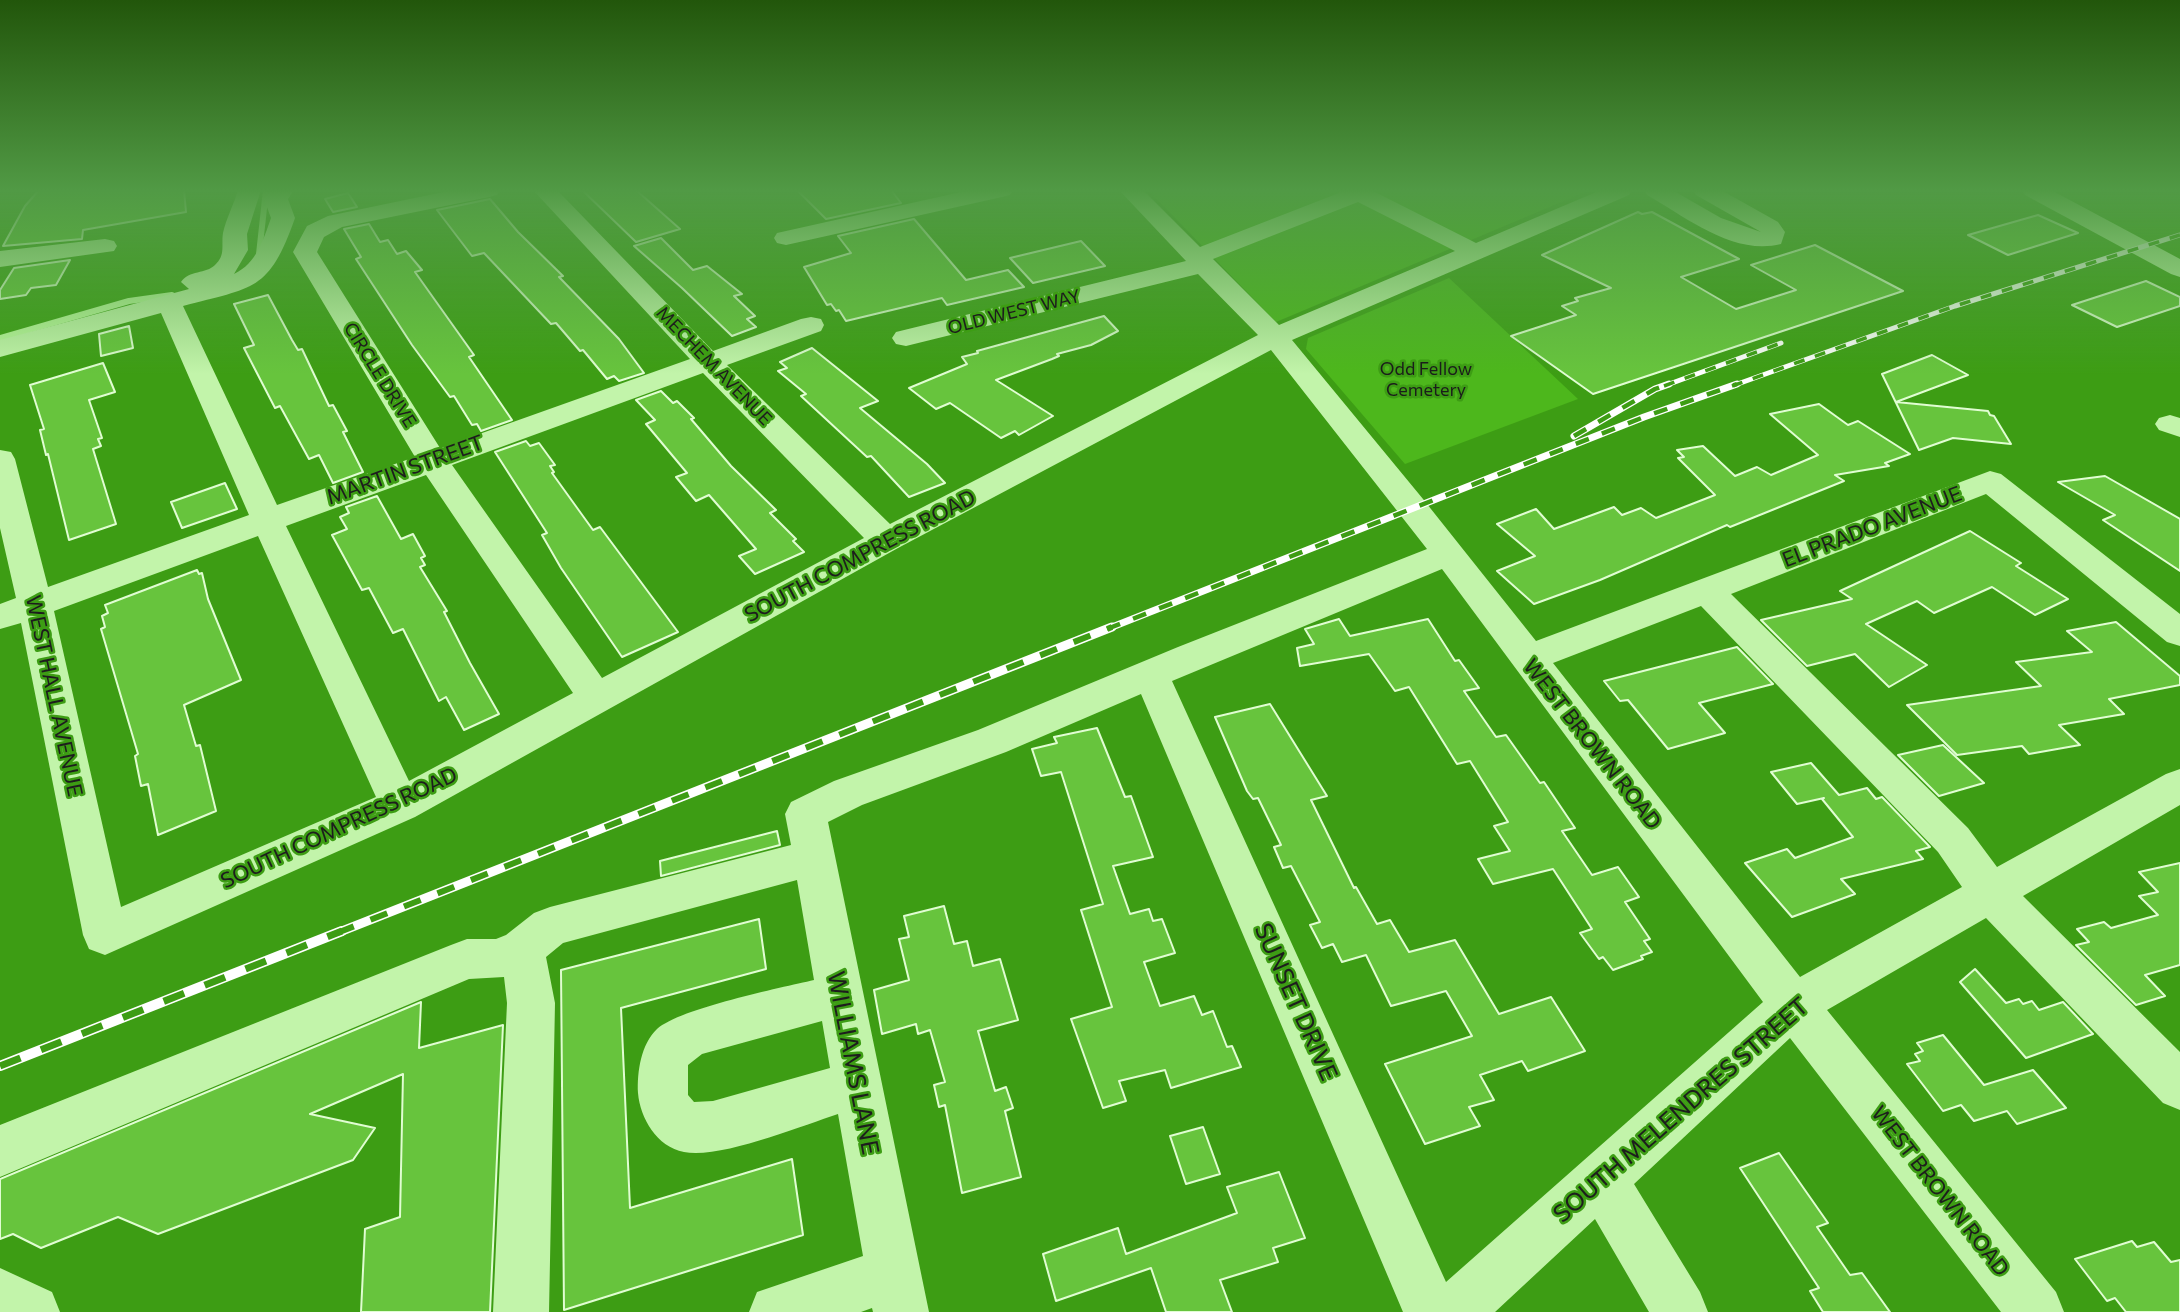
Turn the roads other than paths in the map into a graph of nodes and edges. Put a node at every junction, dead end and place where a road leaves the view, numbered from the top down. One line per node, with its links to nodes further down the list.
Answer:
1 (63, 251): 10 (street)
2 (235, 251): 15 (street)
3 (271, 251): 18 (street)
4 (305, 251): 21 (street, CIRCLE DRIVE)
5 (602, 251): 19 (street, MECHEM AVENUE)
6 (1192, 251): 11 (street, WEST BROWN ROAD)
7 (1223, 251): 11 (street, OLD WEST WAY)
8 (1476, 251): 16 (street, SOUTH COMPRESS ROAD)
9 (2147, 251): 12 (street)
10 (0, 259)
11 (1200, 261): 16 (street, WEST BROWN ROAD); 17 (street, OLD WEST WAY)
12 (2180, 269)
13 (174, 312): 22 (street)
14 (811, 325): 19 (street, MARTIN STREET)
15 (0, 333)
16 (1275, 337): 23 (street, SOUTH COMPRESS ROAD); 24 (street, WEST BROWN ROAD)
17 (906, 338)
18 (0, 349)
19 (709, 363): 21 (street, MARTIN STREET); 23 (street, MECHEM AVENUE)
20 (0, 458): 26 (street, WEST HALL AVENUE)
21 (432, 460): 22 (street, MARTIN STREET); 31 (street, CIRCLE DRIVE)
22 (267, 520): 26 (street, MARTIN STREET); 33 (street)
23 (886, 540): 31 (street, SOUTH COMPRESS ROAD)
24 (1448, 554): 29 (street, WEST BROWN ROAD); 30 (street)
25 (1706, 590): 28 (street, EL PRADO AVENUE); 29 (street, EL PRADO AVENUE); 35 (street)
26 (35, 605): 27 (street, MARTIN STREET); 36 (street, WEST HALL AVENUE)
27 (0, 617)
28 (2180, 633)
29 (1527, 659): 39 (street, WEST BROWN ROAD)
30 (1155, 684): 34 (street); 50 (street, SUNSET DRIVE)
31 (597, 699): 33 (street, SOUTH COMPRESS ROAD)
32 (2180, 785): 35 (street, SOUTH MELENDRES STREET)
33 (400, 805): 36 (street, SOUTH COMPRESS ROAD)
34 (810, 836): 37 (street); 38 (street, WILLIAMS LANE)
35 (1991, 893): 39 (street, SOUTH MELENDRES STREET); 41 (street)
36 (105, 935)
37 (522, 949): 42 (street); 48 (street)
38 (840, 995): 40 (street, WILLIAMS LANE); 40 (street)
39 (1793, 1005): 43 (street, SOUTH MELENDRES STREET); 53 (street, WEST BROWN ROAD)
40 (857, 1084): 44 (street, WILLIAMS LANE)
41 (2180, 1086)
42 (0, 1151)
43 (1601, 1179): 51 (street, SOUTH MELENDRES STREET); 52 (street)
44 (897, 1293): 46 (street)
45 (0, 1296): 47 (street)
46 (843, 1302): 49 (street)
47 (32, 1312)
48 (521, 1312)
49 (777, 1312)
50 (1432, 1312)
51 (1454, 1312)
52 (1680, 1312)
53 (2036, 1312)

